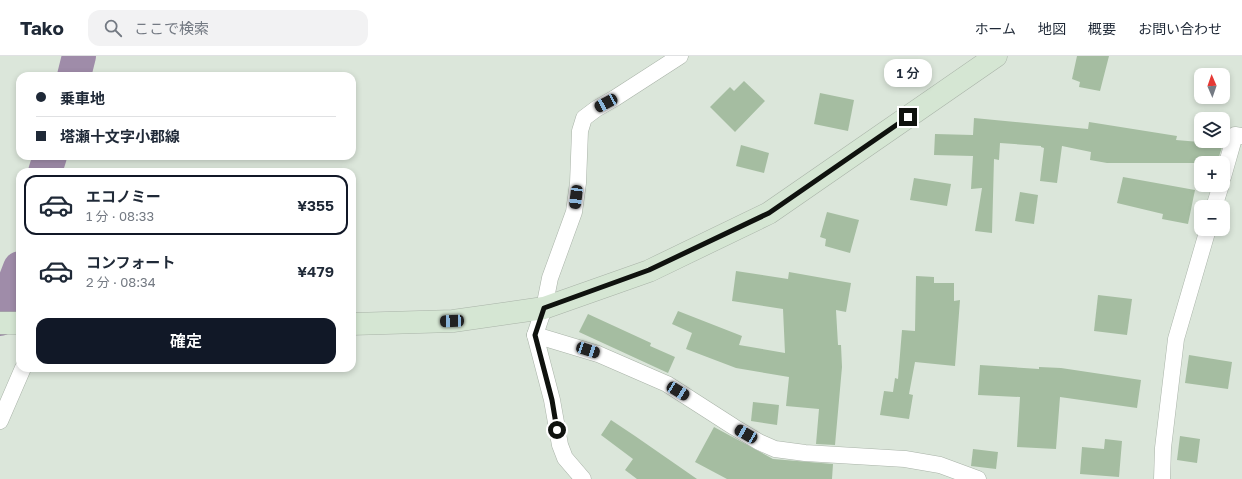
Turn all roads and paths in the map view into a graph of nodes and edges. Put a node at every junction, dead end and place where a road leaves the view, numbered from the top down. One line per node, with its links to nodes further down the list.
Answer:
1 (680, 56): 6 (street)
2 (996, 56): 6 (main road)
3 (1242, 136): 4 (street)
4 (1229, 156)
5 (1206, 236): 15 (street)
6 (544, 308): 9 (main road); 10 (street)
7 (0, 323): 8 (main road)
8 (16, 324)
9 (356, 324)
10 (535, 335): 13 (street); 14 (street)
11 (21, 372): 12 (street)
12 (0, 421)
13 (583, 479)
14 (978, 479)
15 (1162, 479)

